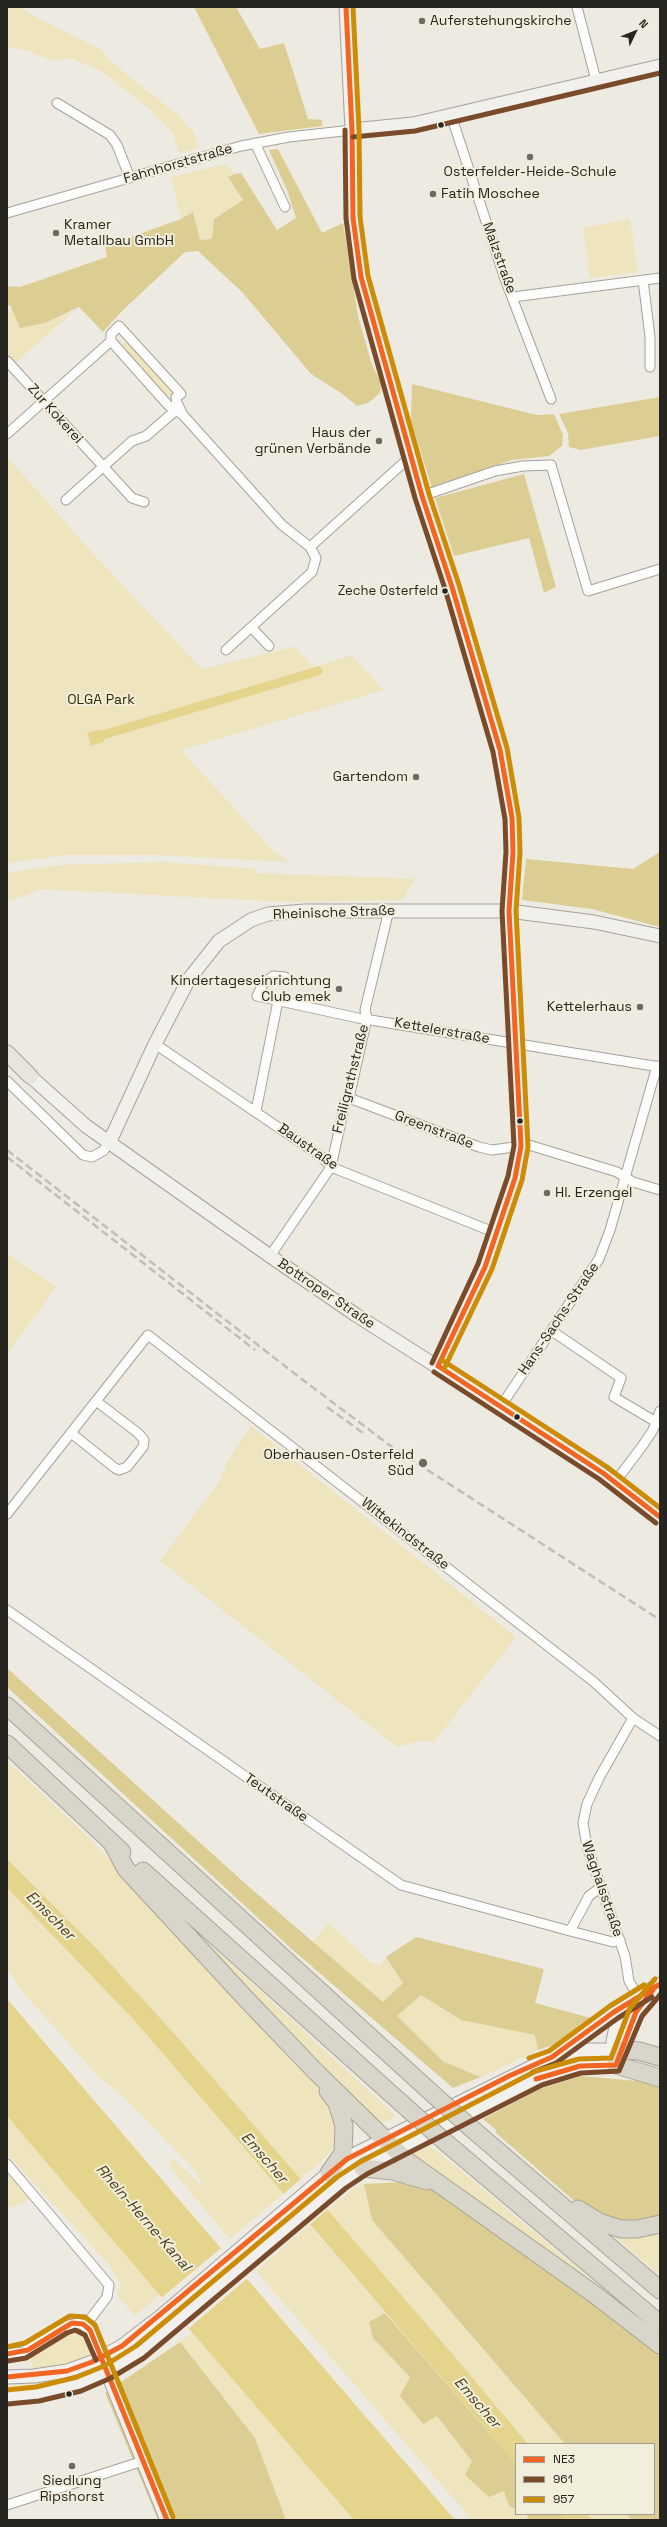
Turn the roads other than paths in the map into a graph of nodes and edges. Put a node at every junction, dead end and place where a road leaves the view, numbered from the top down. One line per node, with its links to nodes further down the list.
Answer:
1 (346, 7): 7 (street)
2 (577, 7): 4 (street)
3 (660, 66): 4 (street)
4 (596, 80): 6 (street)
5 (57, 103): 9 (street)
6 (451, 115): 7 (street); 14 (street, Malzstraße)
7 (352, 130): 8 (street, Fahnhorststraße); 23 (street)
8 (255, 143): 9 (street, Fahnhorststraße); 10 (street)
9 (130, 178): 11 (street, Fahnhorststraße)
10 (285, 207)
11 (7, 213)
12 (660, 278): 13 (street)
13 (643, 280): 14 (street); 17 (street)
14 (513, 296): 18 (street, Malzstraße)
15 (111, 341): 19 (street); 20 (street); 21 (street)
16 (7, 361): 19 (street, Zur Kokerei)
17 (650, 367)
18 (551, 399)
19 (44, 401): 22 (street); 24 (street, Zur Kokerei)
20 (175, 410): 21 (street); 24 (street)
21 (183, 415): 28 (street)
22 (7, 434)
23 (410, 457): 25 (street); 28 (street)
24 (103, 467): 26 (street); 27 (street, Zur Kokerei)
25 (422, 496): 29 (street); 34 (street)
26 (66, 500)
27 (144, 502)
28 (310, 547): 30 (street)
29 (660, 569)
30 (252, 628): 31 (street); 32 (street)
31 (269, 646)
32 (226, 650)
33 (389, 910): 34 (street, Rheinische Straße); 38 (street, Freiligrathstraße); 39 (street, Rheinische Straße)
34 (509, 911): 35 (street, Rheinische Straße); 40 (street)
35 (660, 936)
36 (285, 977): 37 (street, Kettelerstraße)
37 (278, 1001): 38 (street, Kettelerstraße); 46 (street)
38 (367, 1018): 40 (street, Kettelerstraße); 45 (street, Freiligrathstraße)
39 (155, 1044): 46 (street, Baustraße); 47 (street, Rheinische Straße)
40 (515, 1044): 42 (street, Kettelerstraße); 48 (street)
41 (7, 1053): 43 (main road, Bottroper Straße)
42 (658, 1067): 50 (street, Hans-Sachs-Straße)
43 (30, 1076): 47 (street, Bottroper Straße)
44 (7, 1081): 47 (street)
45 (349, 1098): 48 (street, Greenstraße); 49 (street, Freiligrathstraße)
46 (256, 1111): 49 (street, Baustraße)
47 (109, 1143): 53 (street, Bottroper Straße)
48 (522, 1146): 50 (street, Greenstraße); 52 (street)
49 (331, 1167): 52 (street, Baustraße); 53 (street, Freiligrathstraße)
50 (626, 1177): 51 (street, Greenstraße); 54 (street, Hans-Sachs-Straße)
51 (660, 1190)
52 (496, 1233): 55 (street)
53 (270, 1256): 55 (street, Bottroper Straße)
54 (552, 1331): 57 (street, Hans-Sachs-Straße); 59 (street)
55 (438, 1366): 57 (street, Bottroper Straße)
56 (96, 1400): 60 (street); 60 (street); 66 (street, Wittekindstraße)
57 (500, 1406): 61 (street, Bottroper Straße)
58 (660, 1411): 59 (street)
59 (658, 1421): 61 (street)
60 (70, 1433): 62 (street)
61 (613, 1481): 63 (street, Bottroper Straße)
62 (7, 1514)
63 (660, 1516)
64 (7, 1610): 71 (street, Teutstraße)
65 (7, 1706): 86 (highway, bridge)
66 (633, 1718): 67 (street, Wittekindstraße); 70 (street, Waghalsstraße)
67 (660, 1736)
68 (7, 1744): 69 (highway)
69 (113, 1845): 79 (highway); 90 (highway, bridge)
70 (601, 1887): 71 (street); 72 (street, Waghalsstraße)
71 (570, 1930): 72 (street, Teutstraße)
72 (620, 1940): 74 (street, Waghalsstraße)
73 (657, 1986): 74 (street); 76 (street)
74 (638, 1996): 75 (street)
75 (628, 2005): 76 (street); 77 (street)
76 (617, 2055): 77 (street); 78 (highway); 80 (highway); 82 (street)
77 (552, 2057): 81 (street)
78 (660, 2057)
79 (316, 2072): 81 (highway); 85 (highway)
80 (660, 2078)
81 (385, 2138): 82 (highway); 85 (street)
82 (397, 2151): 84 (street); 87 (highway)
83 (7, 2164): 91 (street)
84 (363, 2168): 87 (highway); 95 (street)
85 (326, 2175): 94 (street)
86 (535, 2183): 88 (highway); 89 (highway)
87 (447, 2189): 92 (highway)
88 (660, 2224)
89 (660, 2290)
90 (660, 2324)
91 (85, 2326): 93 (street); 94 (street)
92 (660, 2345)
93 (7, 2354)
94 (102, 2357): 95 (street); 96 (street)
95 (107, 2372): 97 (street); 98 (street)
96 (7, 2377)
97 (7, 2397)
98 (143, 2461): 99 (street); 100 (street)
99 (7, 2505)
100 (167, 2520)

